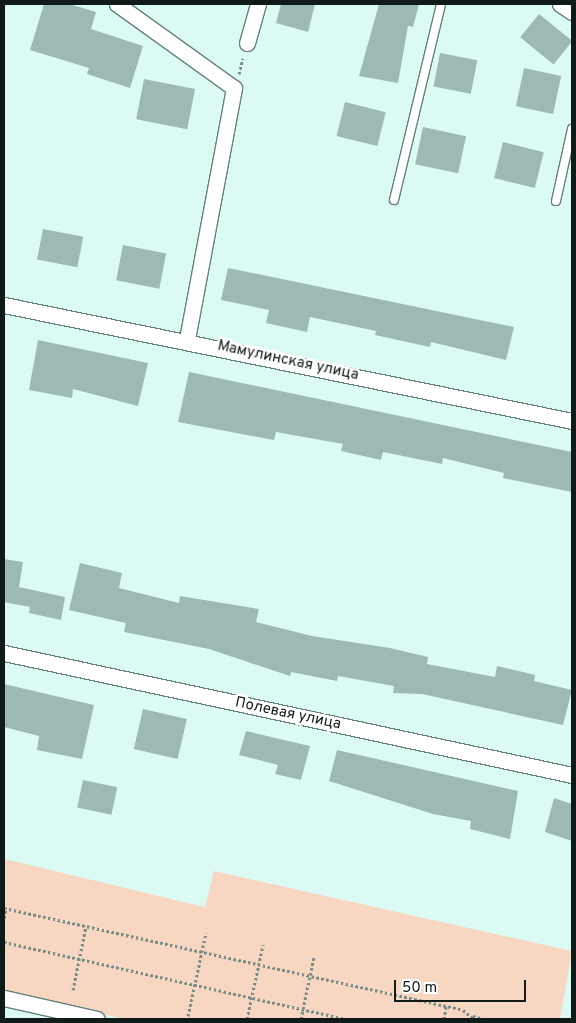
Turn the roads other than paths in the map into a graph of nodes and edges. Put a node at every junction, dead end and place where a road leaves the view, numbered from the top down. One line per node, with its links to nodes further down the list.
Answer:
1 (117, 4): 11 (street)
2 (258, 4): 6 (street)
3 (441, 4): 8 (lane)
4 (560, 4): 5 (street)
5 (572, 12)
6 (247, 43)
7 (572, 129): 9 (lane)
8 (394, 200)
9 (556, 201)
10 (4, 305): 11 (street, Мамулинская улица)
11 (187, 339): 12 (street, Мамулинская улица)
12 (572, 421)
13 (4, 653): 14 (street, Полевая улица)
14 (572, 775)
15 (4, 998): 16 (street)
16 (96, 1019)

